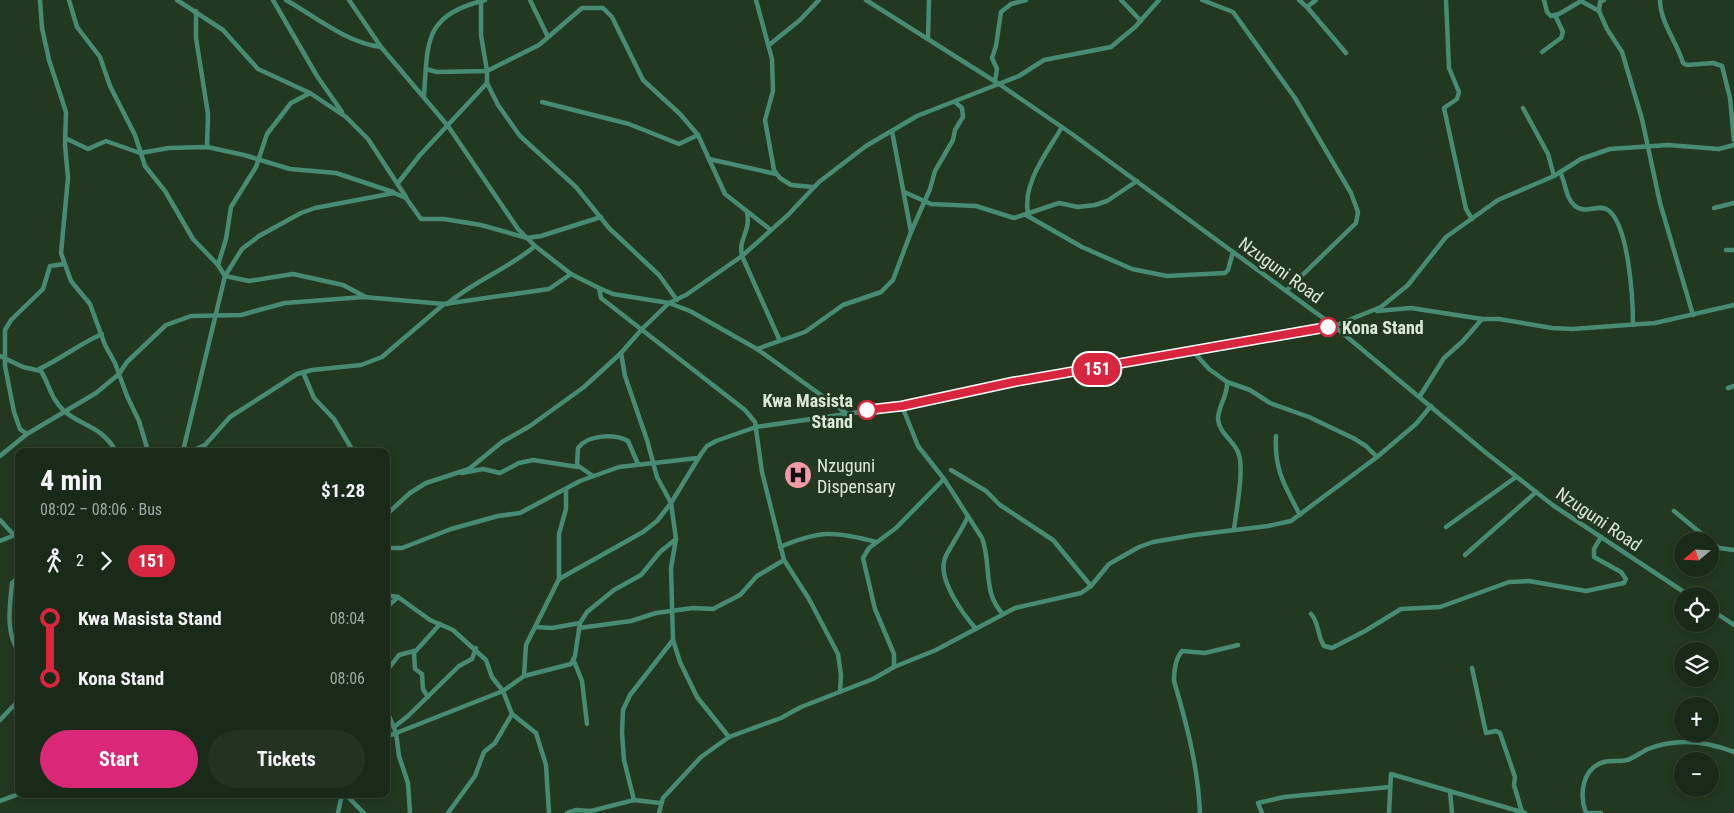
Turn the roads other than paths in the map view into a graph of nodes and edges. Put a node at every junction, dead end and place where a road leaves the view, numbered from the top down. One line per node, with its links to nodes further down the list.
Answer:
1 (40, 0): 50 (street)
2 (69, 0): 55 (street)
3 (177, 0): 26 (street)
4 (272, 0): 45 (street)
5 (286, 0): 33 (street)
6 (349, 0): 33 (street)
7 (482, 0): 36 (street); 37 (street)
8 (530, 0): 30 (street)
9 (596, 0): 24 (street)
10 (756, 0): 32 (street)
11 (819, 0): 32 (street)
12 (866, 0): 31 (street, Nzuguni Road)
13 (929, 0): 31 (street)
14 (1026, 0): 39 (street)
15 (1121, 0): 29 (street)
16 (1160, 0): 29 (street)
17 (1202, 0): 87 (street)
18 (1299, 0): 25 (street)
19 (1316, 0): 25 (street)
20 (1446, 0): 73 (street)
21 (1544, 0): 28 (street)
22 (1660, 0): 51 (street)
23 (1601, 1): 27 (street)
24 (597, 7): 30 (street); 49 (street)
25 (1307, 7): 35 (street)
26 (196, 11): 40 (street); 54 (street)
27 (1599, 11): 28 (street); 52 (street)
28 (1555, 15): 34 (street)
29 (1141, 21): 39 (street)
30 (548, 37): 37 (street)
31 (928, 39): 39 (street, Nzuguni Road)
32 (769, 45): 59 (street)
33 (381, 47): 41 (street)
34 (1542, 52)
35 (1346, 54)
36 (426, 69): 37 (street); 41 (street)
37 (487, 71): 38 (street)
38 (487, 83): 46 (street); 72 (street)
39 (997, 83): 43 (street); 47 (street, Nzuguni Road)
40 (310, 93): 45 (street); 56 (street)
41 (424, 96): 46 (street)
42 (542, 102): 49 (street)
43 (955, 102): 48 (street); 67 (street)
44 (1523, 108): 60 (street)
45 (346, 117): 62 (street)
46 (448, 126): 62 (street); 76 (street)
47 (1062, 127): 61 (street, Nzuguni Road); 71 (street)
48 (892, 131): 63 (street); 64 (street)
49 (698, 135): 57 (street)
50 (65, 138): 55 (street); 82 (street)
51 (1734, 140)
52 (1648, 146): 53 (street); 58 (street); 95 (street)
53 (1733, 146)
54 (207, 147): 55 (street); 56 (street)
55 (140, 153): 83 (street)
56 (260, 159): 65 (street); 83 (street)
57 (709, 159): 59 (street); 70 (street)
58 (1560, 172): 60 (street); 97 (street)
59 (776, 174): 63 (street)
60 (1554, 176): 73 (street)
61 (1136, 181): 71 (street); 80 (street, Nzuguni Road)
62 (398, 183): 66 (street)
63 (814, 188): 74 (street)
64 (904, 192): 67 (street); 75 (street)
65 (394, 193): 66 (street); 85 (street)
66 (406, 198): 76 (street)
67 (924, 201): 71 (street); 75 (street)
68 (1734, 203): 69 (street)
69 (1714, 208)
70 (747, 212): 74 (street); 81 (street)
71 (1027, 215): 80 (street)
72 (601, 217): 76 (street); 89 (street)
73 (1472, 219): 93 (street)
74 (771, 230): 81 (street)
75 (911, 232): 101 (street)
76 (527, 238): 77 (street)
77 (535, 246): 84 (street); 91 (street)
78 (1726, 250): 79 (street)
79 (1734, 250)
80 (1233, 252): 87 (street, Nzuguni Road)
81 (742, 256): 89 (street); 101 (street)
82 (64, 264): 100 (street); 105 (street)
83 (218, 265): 85 (street)
84 (571, 274): 86 (street); 91 (street)
85 (225, 276): 88 (street); 94 (street)
86 (600, 288): 90 (street); 99 (street)
87 (1286, 291): 98 (street, Nzuguni Road)
88 (364, 296): 91 (street); 94 (street)
89 (677, 300): 90 (street)
90 (669, 303): 99 (street); 102 (street)
91 (445, 304): 109 (street)
92 (1734, 305): 95 (street)
93 (1376, 311): 96 (street); 98 (street)
94 (217, 315): 110 (street); 124 (street)
95 (1693, 315): 97 (street)
96 (1482, 319): 97 (street); 114 (street)
97 (1633, 325)
98 (1334, 326): 103 (street); 114 (street, Nzuguni Road)
99 (642, 329): 104 (street); 119 (street)
100 (102, 334): 107 (street); 110 (street)
101 (780, 341): 102 (street)
102 (758, 349): 118 (street)
103 (1192, 350): 111 (street); 115 (street)
104 (621, 353): 130 (street); 134 (street)
105 (2, 357): 106 (street); 107 (street)
106 (5, 366): 108 (street); 120 (street)
107 (39, 369): 117 (street)
108 (0, 371)
109 (303, 372): 125 (street); 126 (street)
110 (119, 374): 117 (street); 123 (street)
111 (1226, 382): 128 (street); 147 (street)
112 (1734, 386): 113 (street)
113 (1728, 388)
114 (1420, 396): 116 (street, Nzuguni Road)
115 (902, 406): 118 (street); 137 (street)
116 (1431, 406): 128 (street); 136 (street, Nzuguni Road)
117 (66, 412): 120 (street); 122 (street)
118 (846, 413): 119 (street)
119 (756, 427): 129 (street); 154 (street)
120 (27, 434): 127 (street)
121 (1276, 436): 143 (street)
122 (113, 448)
123 (147, 448)
124 (184, 448)
125 (198, 448)
126 (351, 448)
127 (0, 456)
128 (1377, 457): 143 (street)
129 (698, 458): 130 (street); 140 (street)
130 (652, 462): 131 (street); 140 (street)
131 (638, 464): 132 (street); 135 (street)
132 (578, 467): 134 (street); 135 (street)
133 (951, 470): 161 (street)
134 (460, 473): 142 (street)
135 (592, 476): 138 (street)
136 (1516, 477): 139 (street, Nzuguni Road); 146 (street)
137 (944, 479): 144 (street); 153 (street)
138 (566, 490): 155 (street); 160 (street)
139 (1536, 492): 150 (street, Nzuguni Road); 157 (street)
140 (671, 503): 151 (street); 160 (street)
141 (1674, 510): 156 (street)
142 (390, 511)
143 (1300, 515): 147 (street)
144 (968, 516): 167 (street); 174 (street)
145 (0, 520): 148 (street)
146 (1446, 527)
147 (1234, 530): 161 (street)
148 (15, 533)
149 (15, 536): 152 (street)
150 (1601, 537): 162 (street, Nzuguni Road); 168 (street)
151 (676, 539): 166 (street); 171 (street)
152 (0, 541)
153 (876, 542): 154 (street); 182 (street)
154 (780, 547): 158 (street)
155 (390, 548)
156 (1734, 550)
157 (1466, 555)
158 (784, 560): 166 (street); 186 (street)
159 (15, 578): 176 (street)
160 (558, 579): 173 (street)
161 (1091, 586): 167 (street)
162 (1676, 587)
163 (390, 596): 164 (street)
164 (398, 597): 165 (street); 170 (street)
165 (390, 604)
166 (674, 612): 171 (street); 175 (street)
167 (1003, 614): 174 (street)
168 (1311, 614)
169 (1719, 616): 172 (street)
170 (440, 624): 178 (street); 179 (street)
171 (580, 625): 173 (street); 180 (street)
172 (1734, 625)
173 (536, 627): 184 (street)
174 (976, 629): 182 (street)
175 (674, 640): 196 (street); 203 (street)
176 (15, 643)
177 (1238, 645): 213 (street)
178 (476, 648): 185 (street); 187 (street)
179 (414, 651): 181 (street); 187 (street)
180 (574, 661): 184 (street); 192 (street)
181 (390, 667)
182 (894, 667): 186 (street)
183 (1472, 668): 217 (street)
184 (524, 676): 185 (street)
185 (502, 692): 189 (street); 194 (street)
186 (840, 692): 196 (street)
187 (428, 697): 193 (street)
188 (15, 704): 191 (street)
189 (512, 714): 209 (street); 210 (street)
190 (390, 718): 193 (street)
191 (0, 720)
192 (587, 724)
193 (394, 727): 194 (street)
194 (396, 733): 195 (street); 208 (street)
195 (390, 735)
196 (729, 737): 205 (street)
197 (1734, 752): 218 (street)
198 (1390, 786): 199 (street); 214 (street); 215 (street)
199 (1450, 791): 216 (street); 217 (street)
200 (15, 795): 204 (street)
201 (343, 798): 206 (street)
202 (348, 798): 207 (street)
203 (634, 800): 205 (street); 211 (street)
204 (0, 801)
205 (660, 804): 212 (street)
206 (338, 813)
207 (364, 813)
208 (410, 813)
209 (448, 813)
210 (548, 813)
211 (567, 813)
212 (659, 813)
213 (1200, 813)
214 (1262, 813)
215 (1389, 813)
216 (1452, 813)
217 (1523, 813)
218 (1587, 813): 219 (street)
219 (1600, 813)

